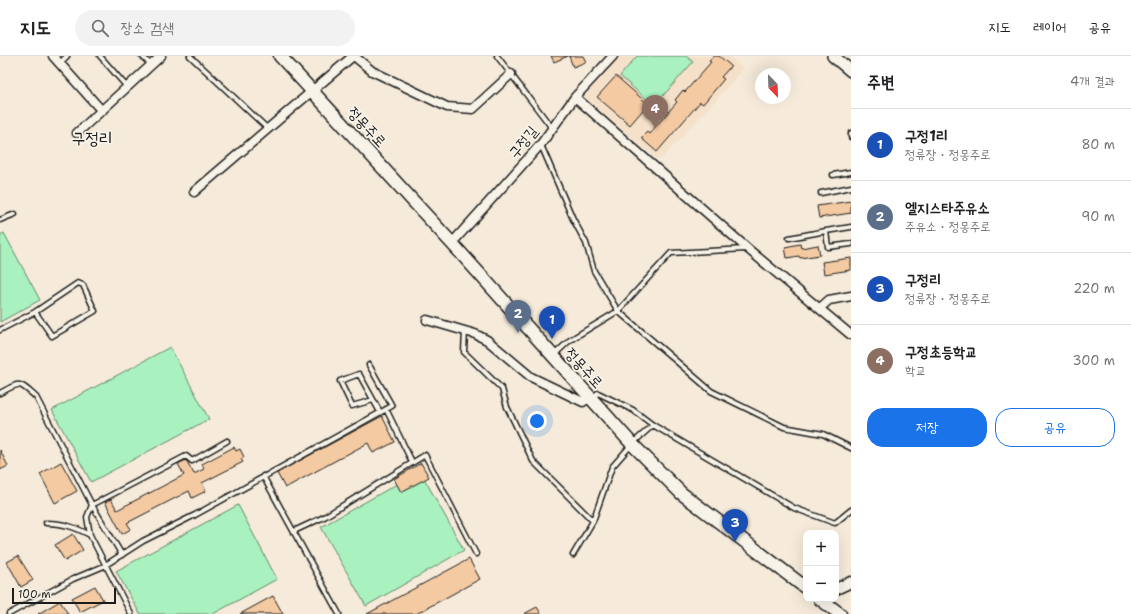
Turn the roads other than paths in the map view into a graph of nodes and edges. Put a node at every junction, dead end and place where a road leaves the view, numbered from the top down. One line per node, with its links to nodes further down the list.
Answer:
1 (53, 56): 12 (street)
2 (67, 56): 12 (lane)
3 (100, 56): 16 (lane)
4 (142, 56): 13 (lane)
5 (161, 56): 13 (street)
6 (190, 56): 21 (lane)
7 (280, 56): 17 (main road, 정몽주로)
8 (353, 56): 15 (street); 17 (street)
9 (497, 56): 15 (lane)
10 (613, 56): 18 (street, 구정길)
11 (833, 56): 14 (main road)
12 (59, 63): 19 (street)
13 (151, 66): 16 (street)
14 (851, 71)
15 (511, 74): 20 (lane)
16 (128, 87): 19 (street)
17 (313, 92): 21 (street); 36 (main road, 정몽주로)
18 (575, 97): 20 (street, 구정길); 38 (street)
19 (102, 111): 22 (street)
20 (552, 128): 25 (street, 구정길)
21 (268, 130): 29 (street)
22 (77, 133)
23 (851, 133): 24 (lane)
24 (851, 137)
25 (541, 144): 36 (street, 구정길); 41 (lane)
26 (851, 172): 27 (lane)
27 (833, 175)
28 (851, 188): 30 (lane)
29 (194, 192)
30 (821, 192)
31 (15, 214): 32 (lane)
32 (0, 220)
33 (851, 226): 34 (lane)
34 (826, 232): 35 (lane); 37 (lane)
35 (789, 238)
36 (452, 243): 47 (main road, 정몽주로)
37 (851, 244)
38 (748, 249): 40 (street); 41 (lane)
39 (851, 296): 40 (street)
40 (820, 308): 46 (street)
41 (618, 311): 47 (lane); 57 (lane)
42 (35, 312): 42 (lane); 44 (lane)
43 (427, 320): 45 (street)
44 (0, 330)
45 (465, 331): 50 (street); 62 (lane)
46 (851, 335)
47 (552, 356): 50 (main road, 정몽주로)
48 (369, 365): 52 (lane)
49 (0, 393): 60 (lane)
50 (589, 398): 54 (lane); 56 (main road, 정몽주로)
51 (373, 400): 51 (lane); 53 (lane)
52 (386, 409): 53 (lane); 58 (lane)
53 (380, 412): 59 (lane)
54 (653, 426): 56 (lane); 61 (lane)
55 (227, 441): 60 (lane)
56 (632, 444): 62 (lane); 71 (main road, 정몽주로)
57 (851, 448)
58 (412, 462): 64 (lane); 67 (lane)
59 (263, 476): 64 (lane); 66 (lane)
60 (92, 505): 65 (lane); 66 (lane)
61 (851, 510)
62 (593, 521): 68 (lane)
63 (46, 523): 65 (lane)
64 (294, 531): 76 (lane)
65 (90, 535): 69 (lane)
66 (122, 554): 69 (lane)
67 (476, 554)
68 (573, 555)
69 (104, 566): 74 (lane); 75 (lane)
70 (851, 582): 72 (street)
71 (803, 586)
72 (839, 588)
73 (824, 602): 77 (main road)
74 (9, 614)
75 (131, 614)
76 (339, 614)
77 (840, 614)

